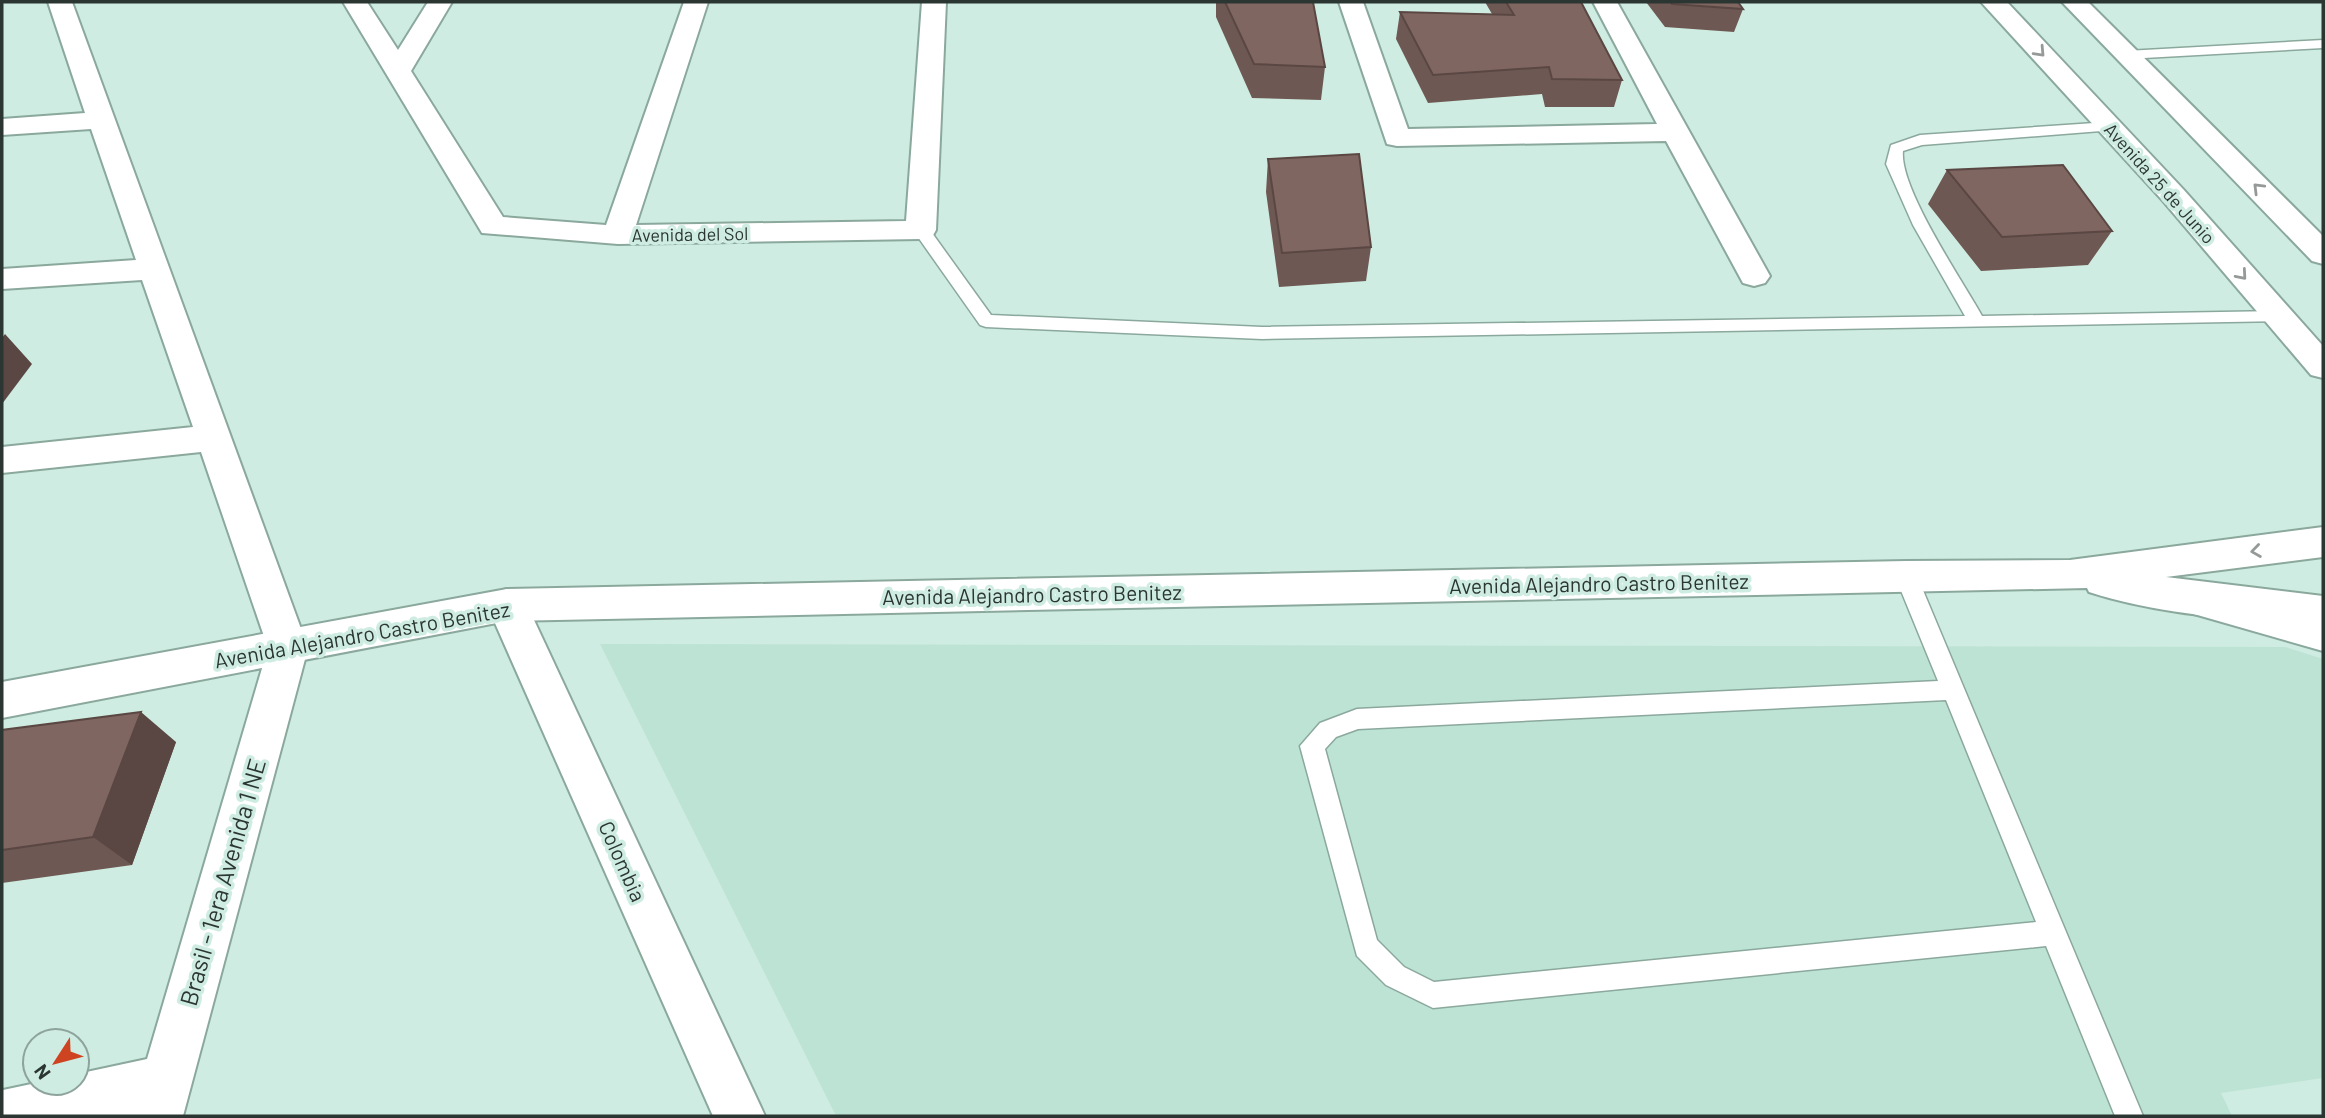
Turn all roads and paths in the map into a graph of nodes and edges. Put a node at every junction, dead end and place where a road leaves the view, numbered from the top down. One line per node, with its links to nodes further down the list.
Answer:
1 (60, 2): 13 (street)
2 (355, 2): 12 (street, Avenida del Sol)
3 (440, 2): 12 (street)
4 (696, 2): 18 (street)
5 (934, 2): 17 (street)
6 (1352, 2): 16 (street)
7 (1605, 2): 16 (street)
8 (1993, 2): 15 (street, Avenida 25 de Junio, one-way to 15)
9 (2074, 2): 11 (street)
10 (2323, 44): 11 (lane)
11 (2126, 55): 19 (street, one-way to 11)
12 (398, 71): 18 (street, Avenida del Sol)
13 (102, 120): 14 (street); 20 (street)
14 (2, 127)
15 (2109, 127): 23 (street, Avenida 25 de Junio, one-way to 23); 24 (lane)
16 (1674, 132): 21 (street)
17 (920, 230): 18 (street, Avenida del Sol); 24 (lane)
18 (618, 235)
19 (2323, 254)
20 (154, 269): 22 (street); 26 (street)
21 (1754, 276)
22 (2, 279)
23 (2279, 317): 24 (lane); 25 (street, Avenida 25 de Junio)
24 (1977, 322)
25 (2323, 367)
26 (214, 438): 27 (street); 35 (street)
27 (2, 460)
28 (2323, 542): 29 (street, Avenida Alejandro Castro Benitez, one-way to 29)
29 (2070, 575): 30 (street, Avenida Alejandro Castro Benitez); 31 (street, Avenida Alejandro Castro Benitez)
30 (1906, 576): 32 (street, Avenida Alejandro Castro Benitez); 36 (lane)
31 (2187, 597): 33 (street, Avenida Alejandro Castro Benitez); 34 (street)
32 (507, 606): 35 (street, Avenida Alejandro Castro Benitez); 41 (street, Colombia)
33 (2323, 612)
34 (2323, 635)
35 (288, 648): 37 (street, Avenida Alejandro Castro Benitez); 39 (street, Brasil - 1era Avenida 1 NE)
36 (1953, 690): 38 (lane); 38 (lane)
37 (2, 699)
38 (2054, 933): 42 (lane)
39 (162, 1098): 40 (street)
40 (3, 1116)
41 (739, 1116)
42 (2129, 1116)

